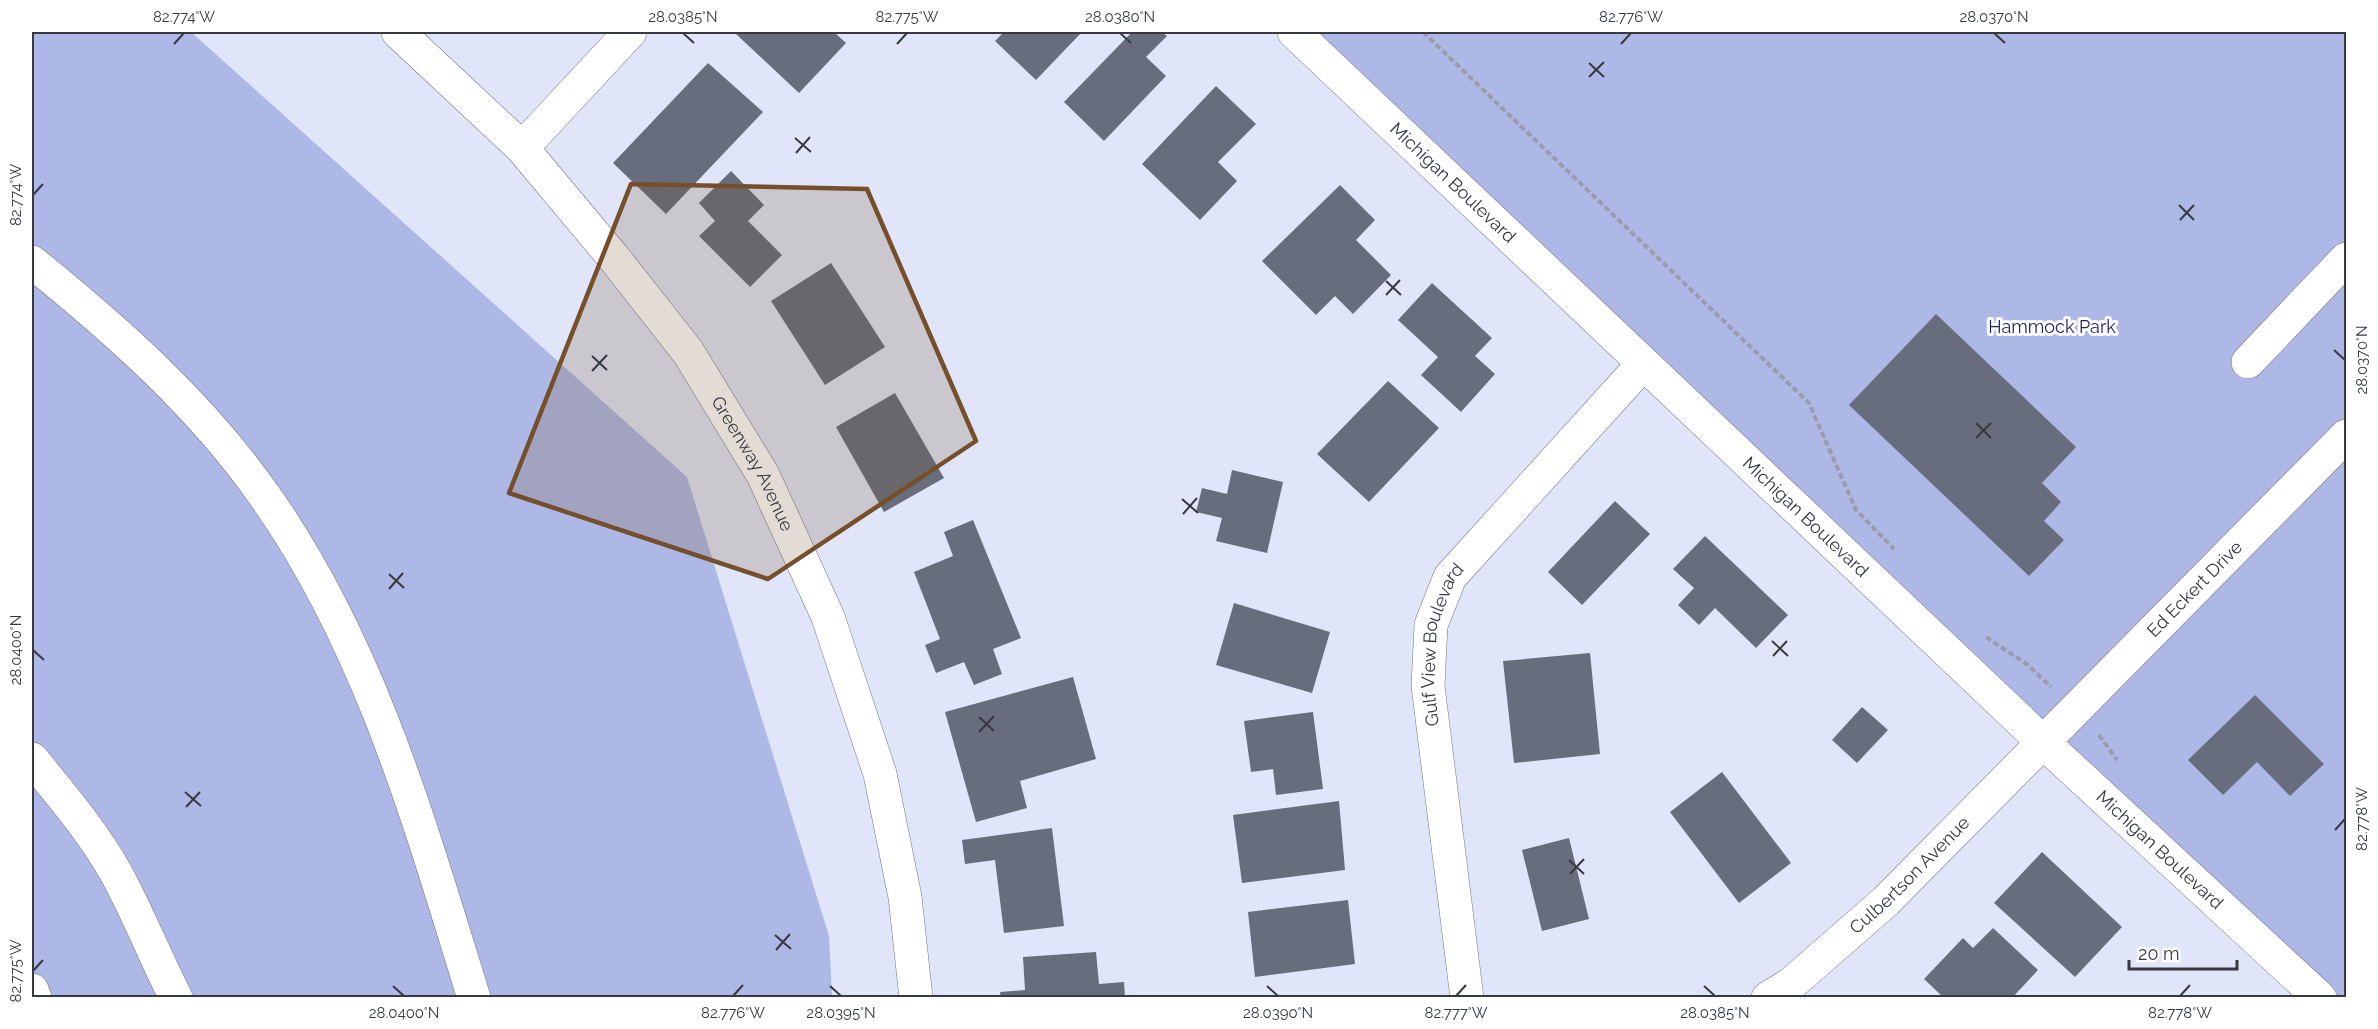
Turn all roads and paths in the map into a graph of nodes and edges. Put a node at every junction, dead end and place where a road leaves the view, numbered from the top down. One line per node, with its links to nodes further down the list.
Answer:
1 (398, 32): 5 (street, Greenway Avenue)
2 (630, 32): 5 (street)
3 (1294, 32): 9 (street, Michigan Boulevard)
4 (1423, 32): 11 (path)
5 (522, 148): 21 (street, Greenway Avenue)
6 (32, 262): 20 (street)
7 (2345, 264): 8 (street)
8 (2248, 362)
9 (1643, 364): 14 (street, Michigan Boulevard); 22 (street, Gulf View Boulevard)
10 (2346, 436): 13 (street, Ed Eckert Drive)
11 (1898, 553)
12 (1978, 630): 13 (path)
13 (2076, 712): 14 (street, Ed Eckert Drive); 16 (path)
14 (2045, 744): 23 (street, Culbertson Avenue); 24 (street, Michigan Boulevard)
15 (32, 759): 19 (street)
16 (2122, 768)
17 (32, 990): 18 (street)
18 (35, 998)
19 (176, 998)
20 (474, 998)
21 (916, 998)
22 (1467, 998)
23 (1767, 998)
24 (2320, 998)

